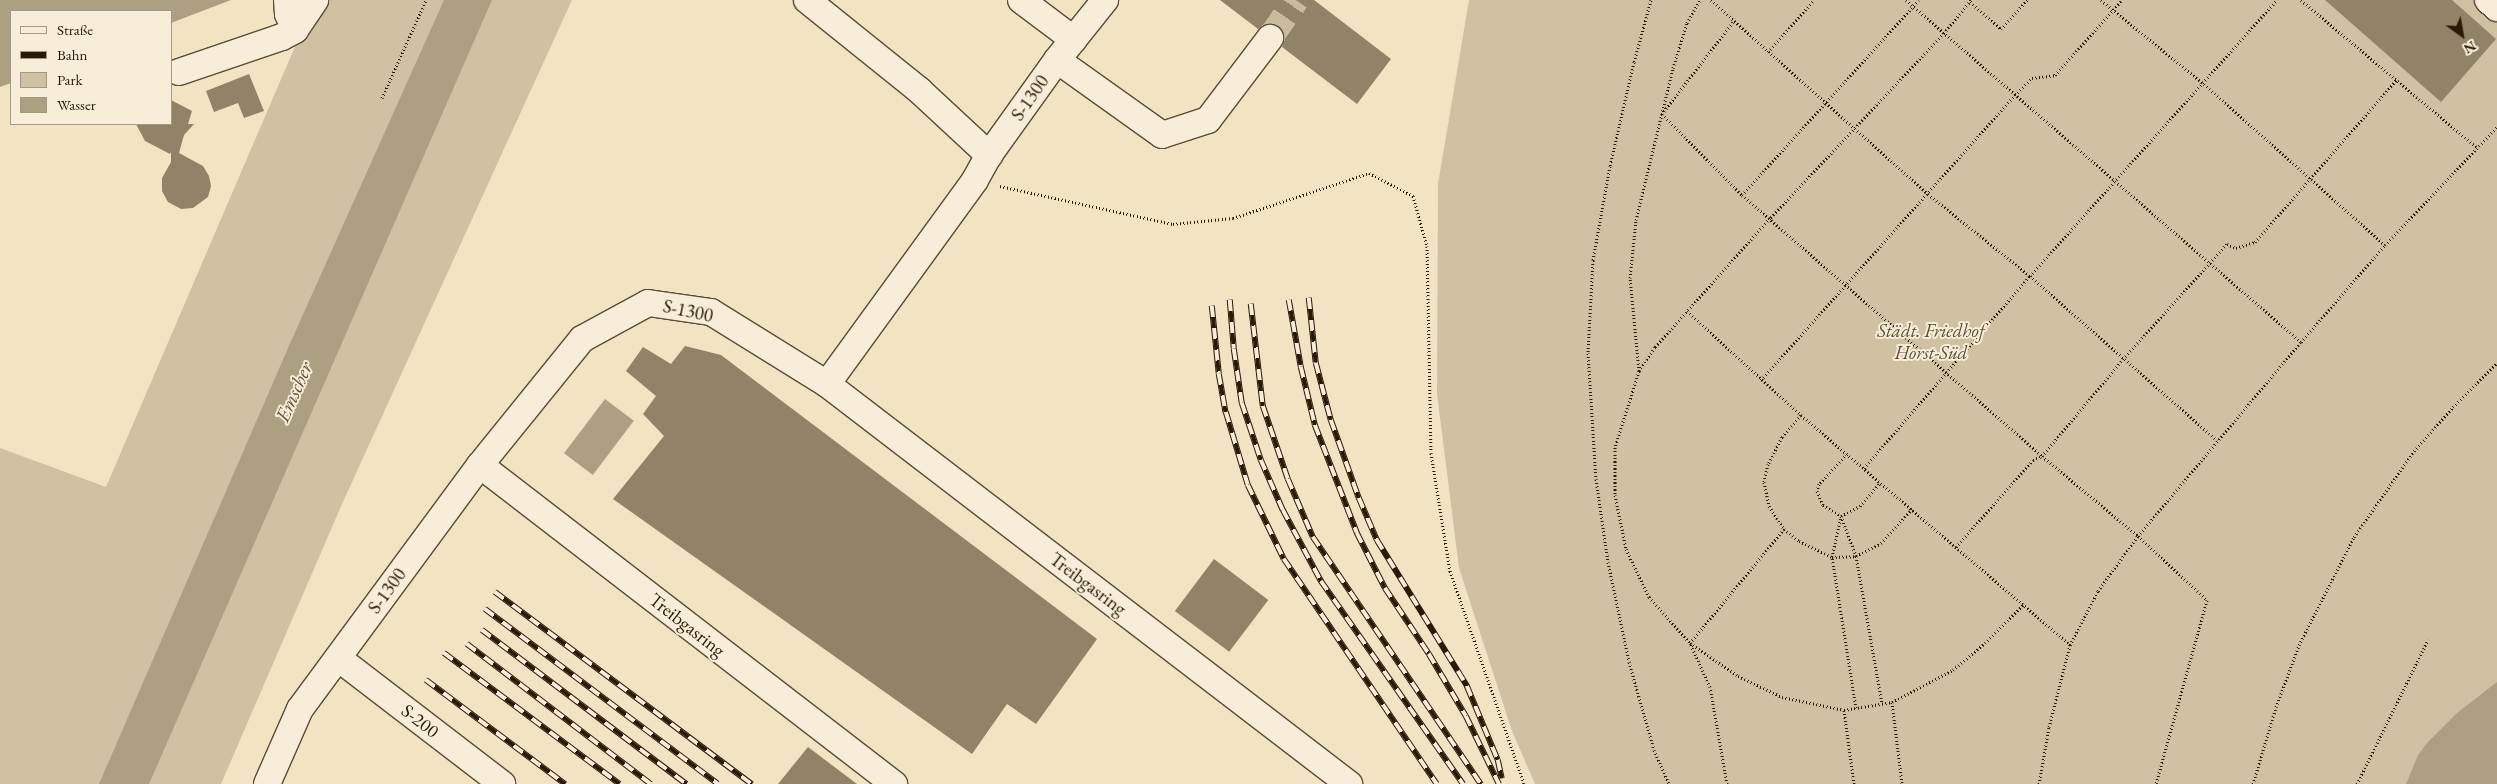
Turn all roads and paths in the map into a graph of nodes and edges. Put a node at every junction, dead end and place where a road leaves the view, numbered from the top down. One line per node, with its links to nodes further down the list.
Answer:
1 (287, 0): 24 (lane)
2 (315, 0): 24 (lane)
3 (426, 0): 34 (path)
4 (807, 0): 40 (lane)
5 (1021, 0): 27 (lane)
6 (1105, 0): 27 (lane, S-1300)
7 (1651, 0): 87 (path)
8 (1700, 0): 36 (path)
9 (1711, 0): 23 (path)
10 (1814, 0): 28 (path)
11 (1906, 0): 20 (path)
12 (1919, 0): 20 (path)
13 (2027, 0): 19 (path)
14 (2100, 0): 22 (path)
15 (2122, 0): 22 (path)
16 (2277, 0): 32 (path)
17 (2301, 0): 31 (path)
18 (2488, 0): 21 (lane)
19 (1970, 1): 25 (path)
20 (1913, 6): 25 (path); 35 (path)
21 (2497, 8)
22 (2112, 11): 32 (path); 33 (path)
23 (1733, 22): 28 (path); 36 (path)
24 (295, 30): 30 (lane)
25 (1944, 33): 33 (path); 37 (path)
26 (1270, 38): 29 (lane)
27 (1074, 40): 29 (lane, S-1300)
28 (1768, 52): 35 (path)
29 (1057, 60): 40 (lane, S-1300)
30 (179, 72)
31 (2397, 79): 39 (path); 41 (path)
32 (2204, 84): 41 (path); 43 (path)
33 (2015, 95): 43 (path); 45 (path)
34 (382, 98)
35 (1826, 103): 37 (path); 44 (path)
36 (1662, 114): 44 (path); 55 (path)
37 (1855, 127): 45 (path); 46 (path)
38 (2497, 128): 39 (path)
39 (2476, 147): 47 (path)
40 (989, 156): 42 (lane, S-1300)
41 (2310, 178): 47 (path); 48 (path)
42 (975, 180): 58 (lane, S-1300); 86 (path)
43 (2115, 182): 48 (path); 49 (path)
44 (1742, 194): 46 (path)
45 (1928, 194): 49 (path); 50 (path)
46 (1770, 218): 50 (path); 51 (path)
47 (2385, 245): 52 (path)
48 (2209, 263): 52 (path); 53 (path)
49 (2030, 276): 53 (path); 56 (path)
50 (1846, 286): 56 (path); 57 (path)
51 (1686, 311): 55 (path); 57 (path)
52 (2301, 342): 60 (path)
53 (2123, 359): 60 (path); 62 (path)
54 (2497, 363): 93 (path)
55 (1639, 371): 75 (path)
56 (1947, 372): 62 (path); 64 (path)
57 (1761, 380): 59 (path)
58 (827, 384): 63 (lane, S-1300); 85 (lane, Treibgasring)
59 (1801, 415): 61 (path); 68 (path)
60 (2217, 440): 69 (path)
61 (1847, 454): 64 (path); 67 (path)
62 (2042, 456): 69 (path); 70 (path)
63 (480, 466): 77 (lane, S-1300); 84 (lane, Treibgasring)
64 (1864, 468): 65 (path)
65 (1880, 483): 66 (path); 67 (path)
66 (1912, 509): 70 (path); 71 (path)
67 (1841, 516): 71 (path); 72 (path)
68 (1784, 529): 72 (path); 75 (path)
69 (2138, 536): 76 (path); 92 (path)
70 (1956, 547): 73 (path)
71 (1856, 556): 72 (path); 79 (path)
72 (1832, 557): 80 (path)
73 (2024, 604): 76 (path); 78 (path)
74 (2428, 640): 94 (path)
75 (1690, 643): 81 (path); 88 (path)
76 (2070, 645): 91 (path)
77 (338, 658): 82 (lane, S-1300); 83 (lane, S-200)
78 (1892, 702): 79 (path); 90 (path)
79 (1882, 703): 80 (path)
80 (1856, 708): 81 (path)
81 (1844, 710): 89 (path)
82 (268, 784)
83 (502, 784)
84 (894, 784)
85 (1350, 784)
86 (1524, 784)
87 (1669, 784)
88 (1727, 784)
89 (1854, 784)
90 (1902, 784)
91 (2039, 784)
92 (2156, 784)
93 (2253, 784)
94 (2357, 784)

